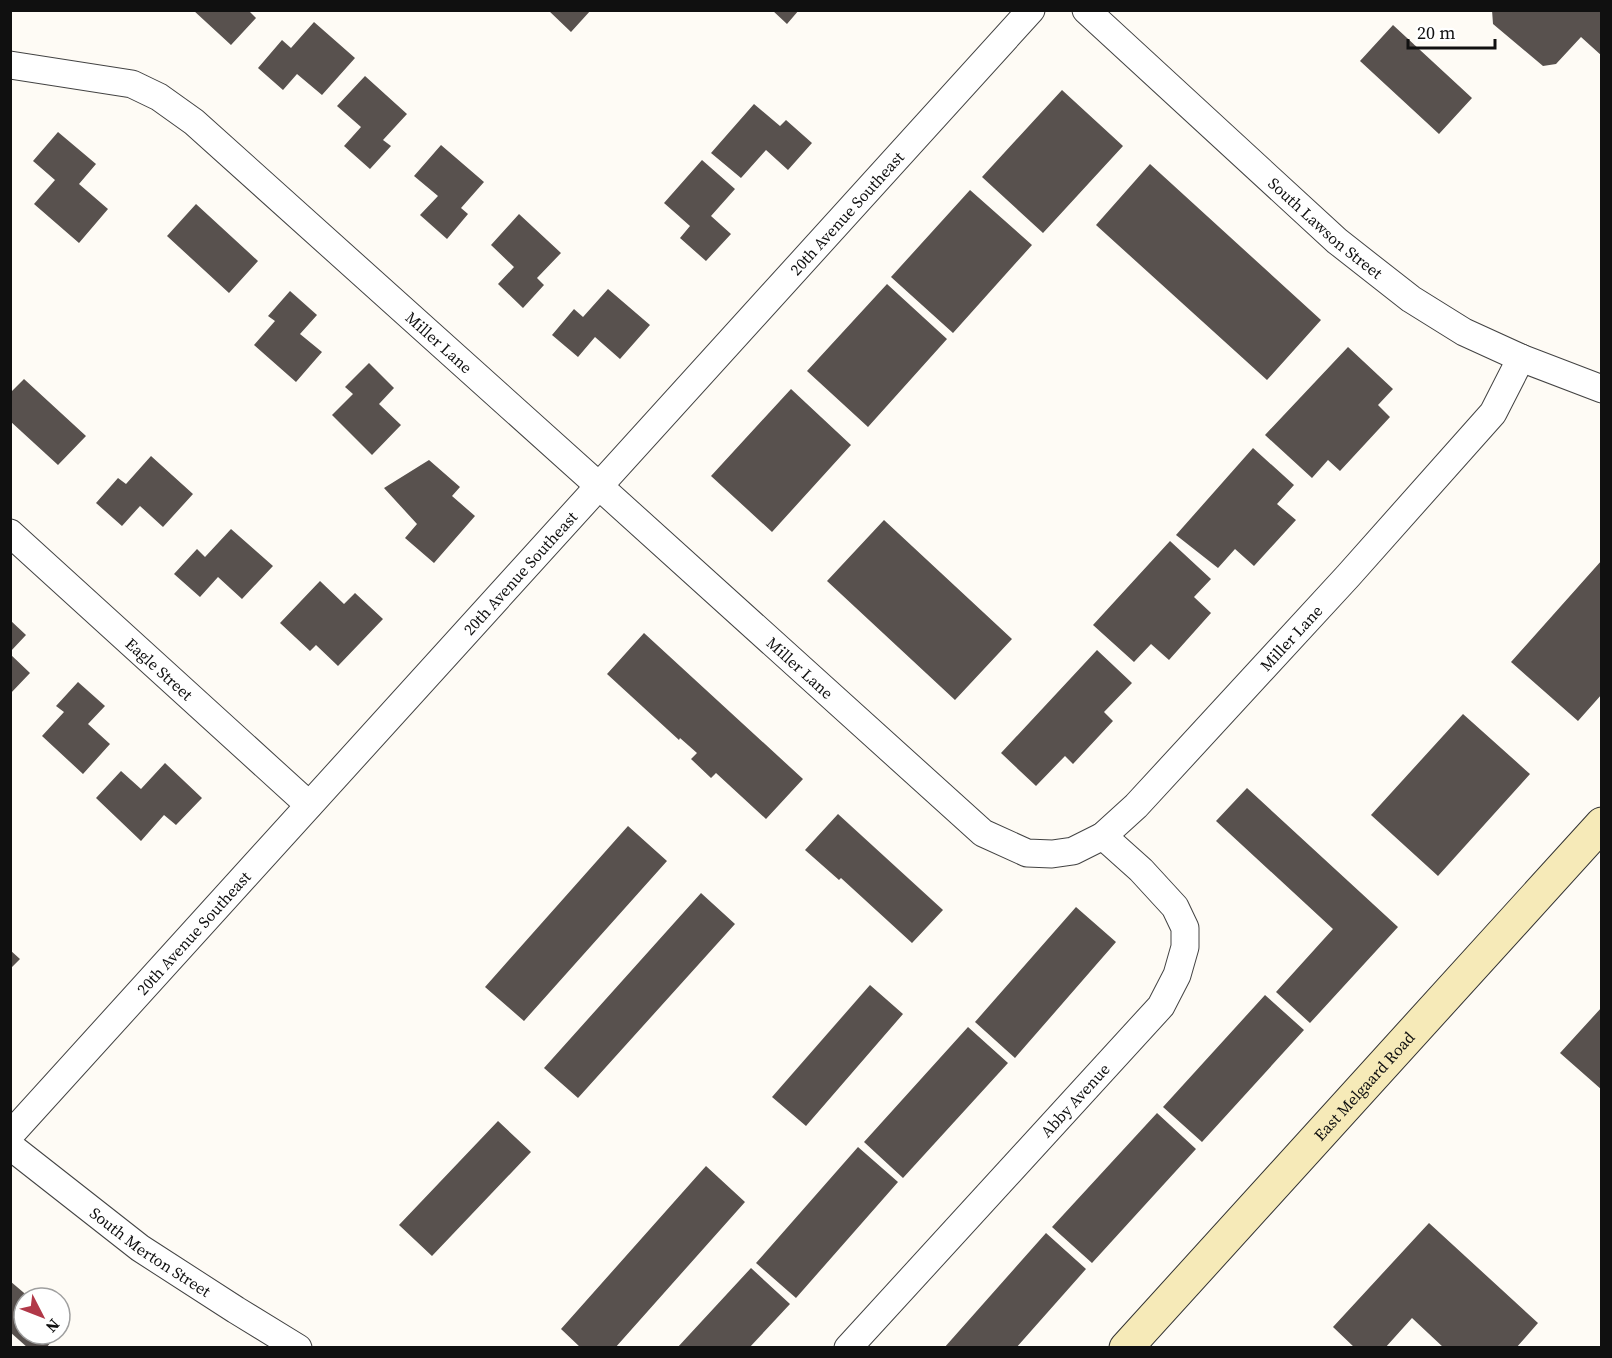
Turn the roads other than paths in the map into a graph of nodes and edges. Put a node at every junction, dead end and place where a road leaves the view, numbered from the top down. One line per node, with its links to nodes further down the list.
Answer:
1 (1031, 10): 6 (street, 20th Avenue Southeast)
2 (1086, 10): 4 (street, South Lawson Street)
3 (10, 65): 6 (street, Miller Lane)
4 (1521, 358): 5 (street, South Lawson Street); 10 (street, Miller Lane)
5 (1602, 389)
6 (599, 486): 8 (street, 20th Avenue Southeast); 10 (street, Miller Lane)
7 (10, 533): 8 (street, Eagle Street)
8 (309, 806): 11 (street, 20th Avenue Southeast)
9 (1602, 824): 15 (main road, East Melgaard Road)
10 (1103, 836): 14 (street, Abby Avenue)
11 (10, 1135)
12 (10, 1146): 13 (street, South Merton Street)
13 (298, 1347)
14 (849, 1347)
15 (1126, 1347)

